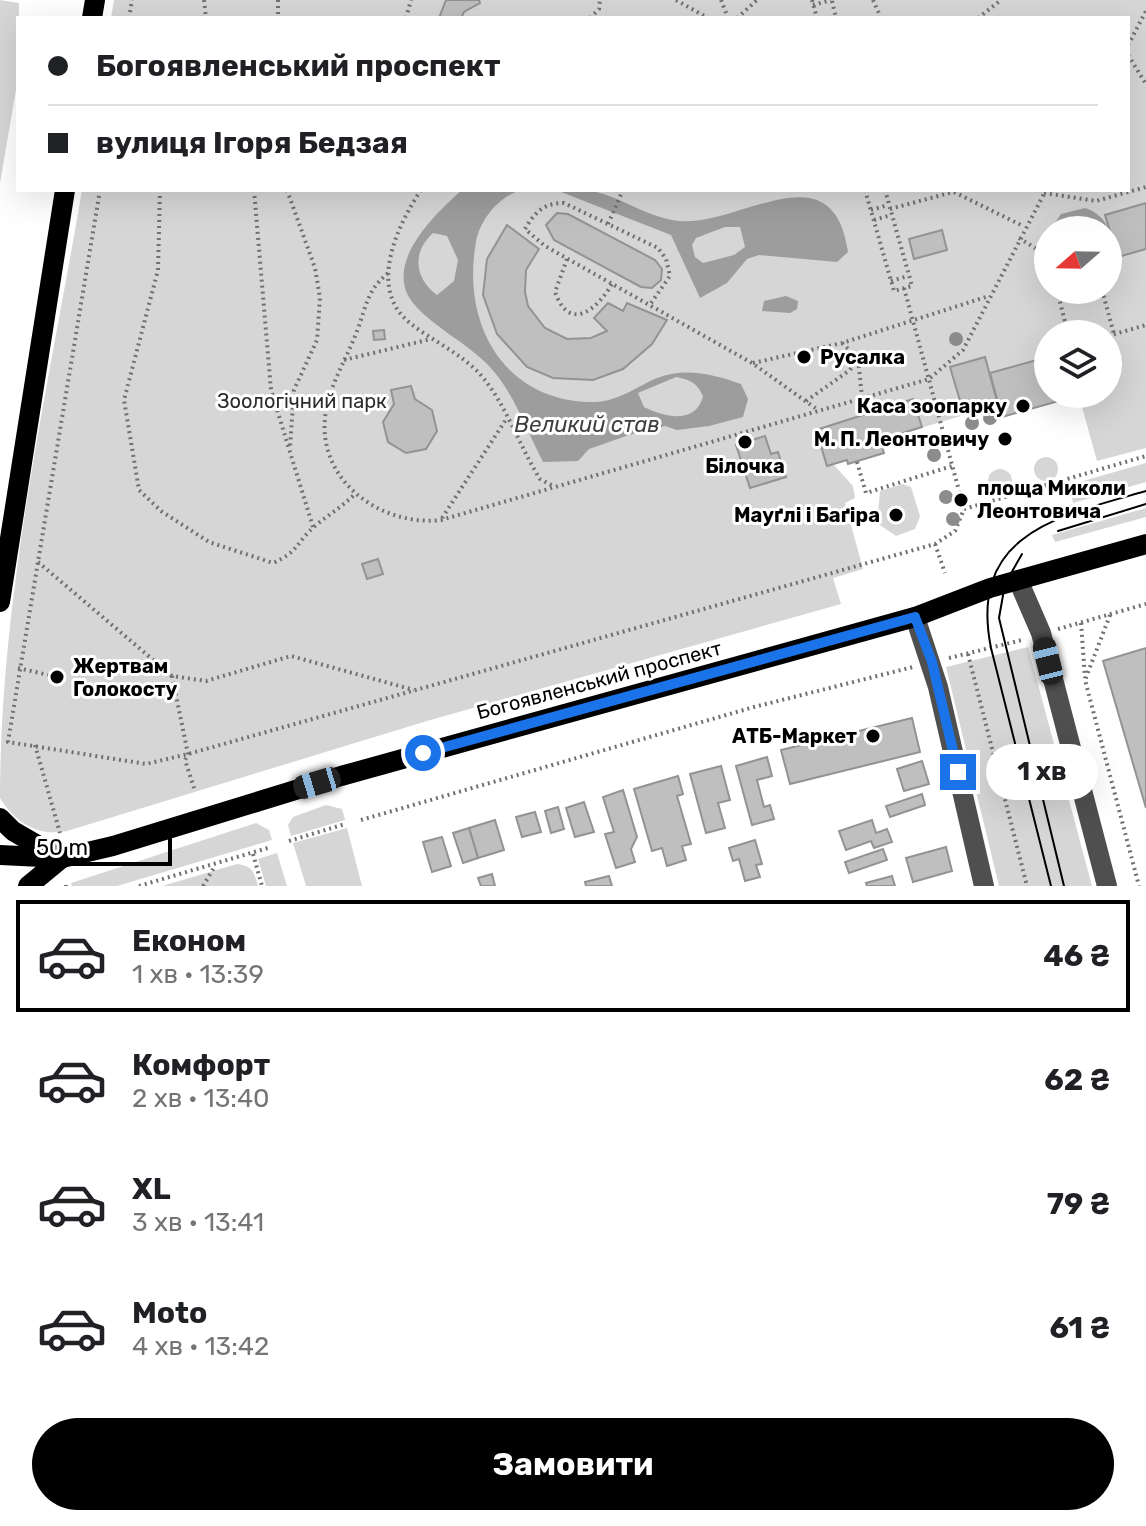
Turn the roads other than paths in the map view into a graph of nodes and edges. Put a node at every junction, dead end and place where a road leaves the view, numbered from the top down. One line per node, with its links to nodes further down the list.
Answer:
1 (65, 192): 4 (main road)
2 (1146, 544): 3 (main road, Богоявленський проспект)
3 (1018, 580): 5 (main road, Богоявленський проспект); 11 (street)
4 (0, 602)
5 (915, 617): 8 (main road, Богоявленський проспект); 10 (street)
6 (0, 818): 8 (main road)
7 (0, 855): 8 (main road, Богоявленський проспект)
8 (62, 858): 9 (main road, Богоявленський проспект)
9 (28, 886)
10 (984, 886)
11 (1107, 886)

